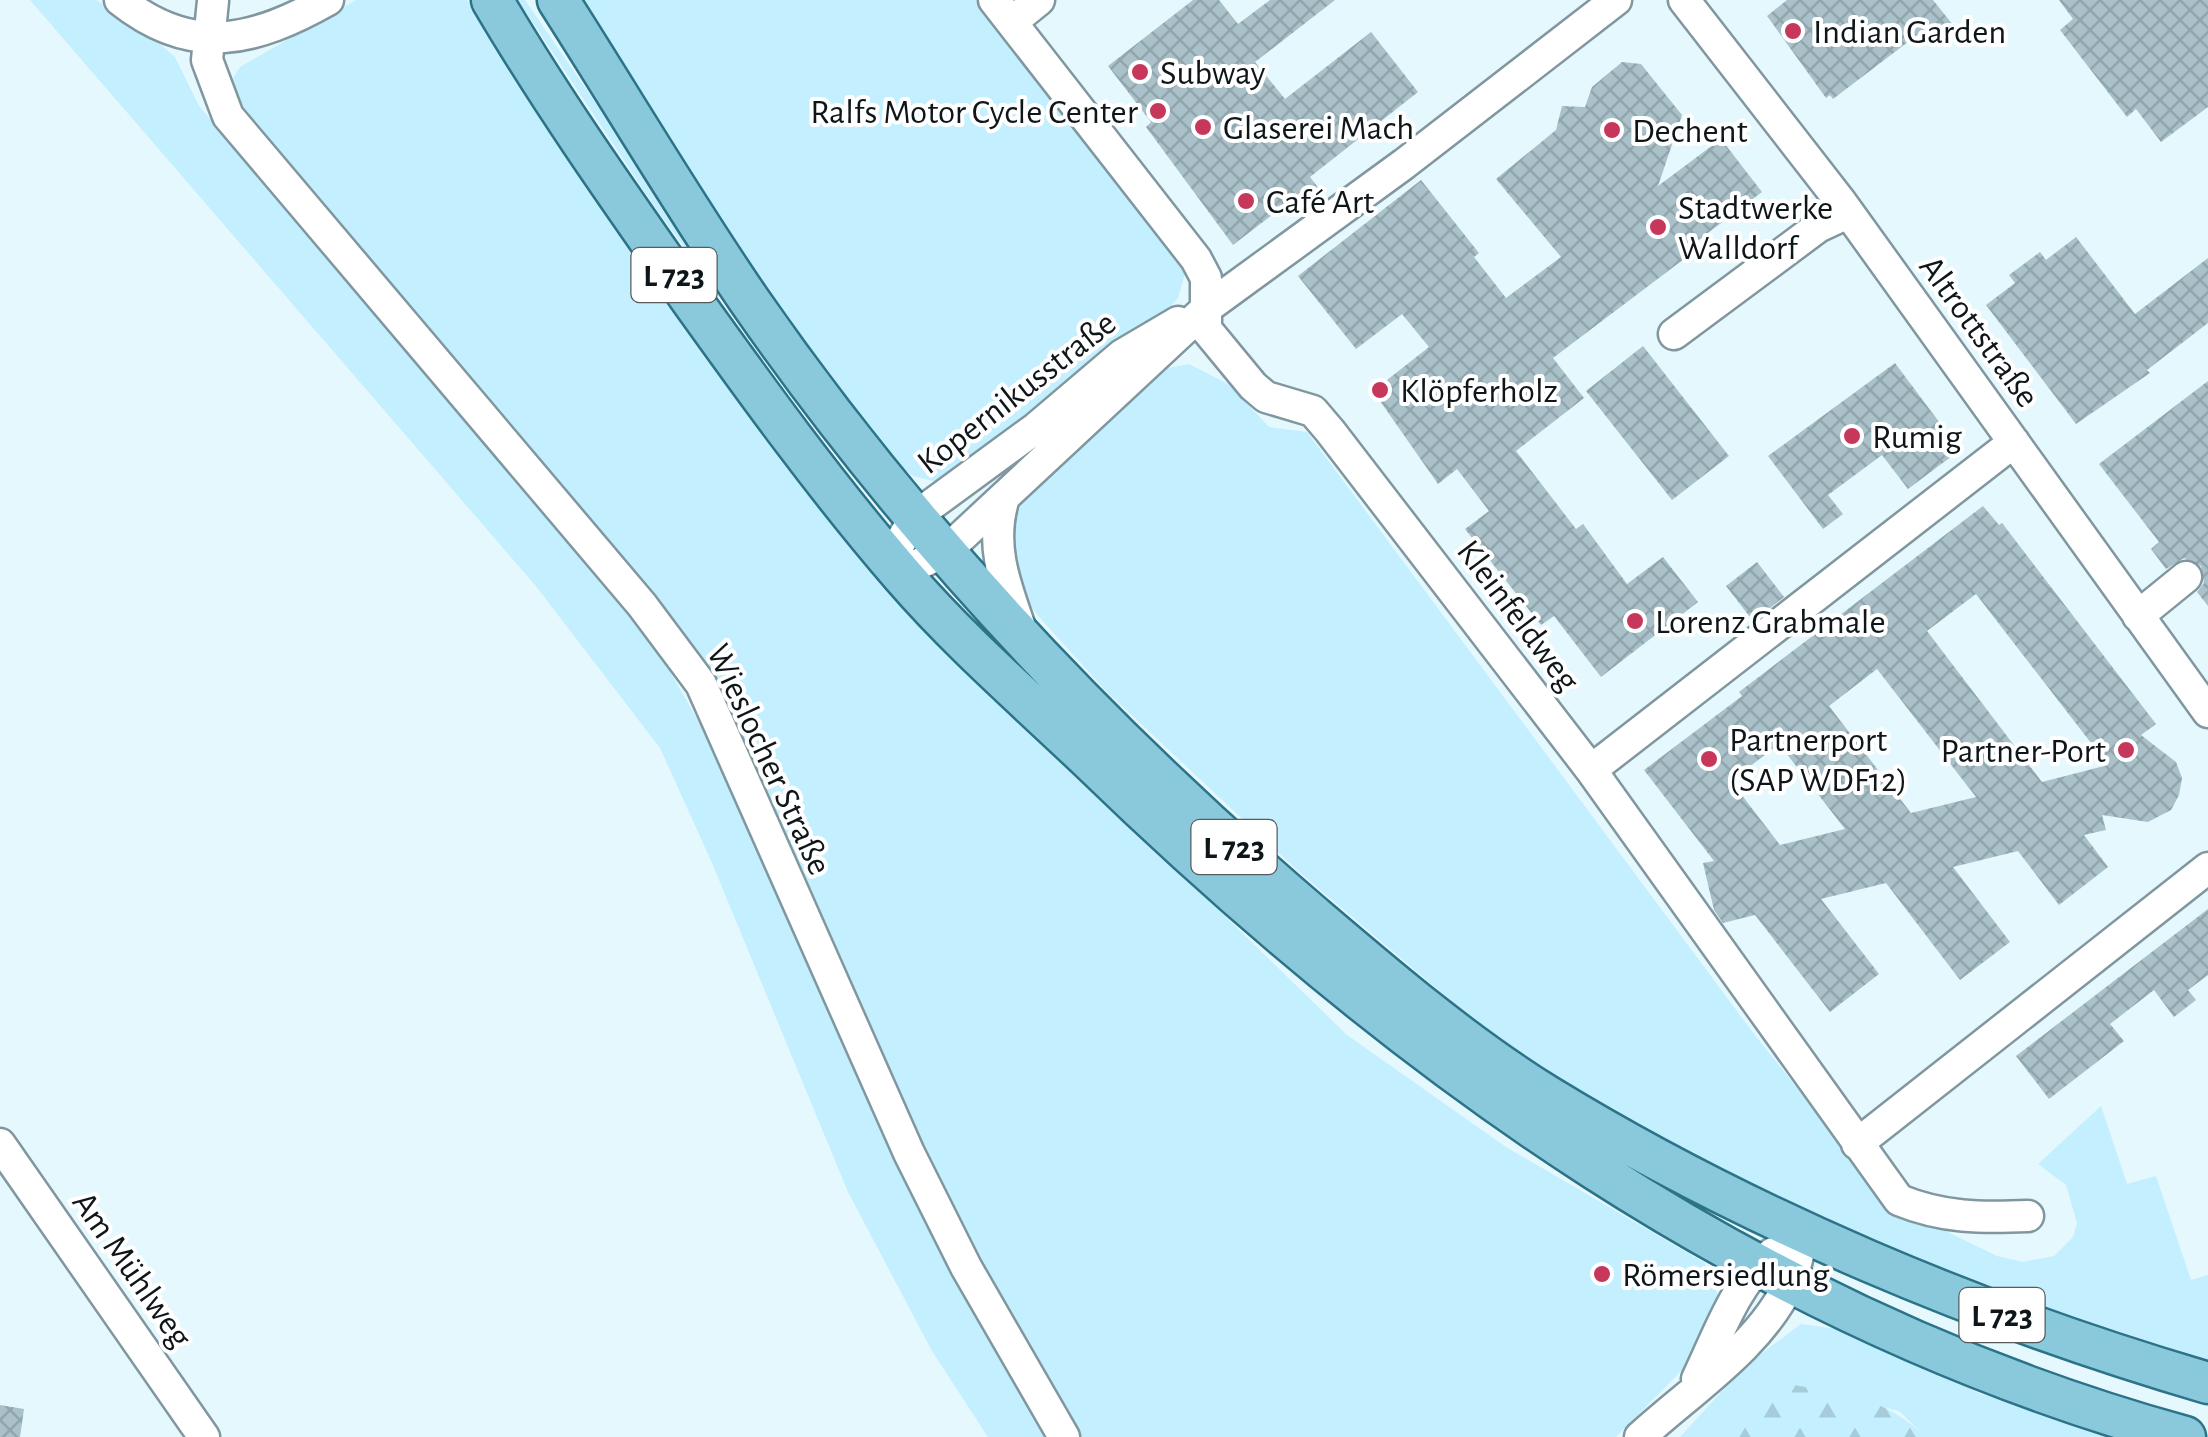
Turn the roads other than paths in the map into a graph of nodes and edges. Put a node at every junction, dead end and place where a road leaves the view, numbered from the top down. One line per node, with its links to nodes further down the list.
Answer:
1 (120, 0): 10 (street)
2 (214, 0): 10 (street, Wieslocher Straße)
3 (328, 0): 10 (street)
4 (492, 0): 18 (main road, L 723)
5 (558, 0): 16 (main road, L 723)
6 (1039, 0): 9 (street)
7 (1616, 0): 12 (street, Kopernikusstraße)
8 (1684, 0): 11 (street, Altrottstraße)
9 (1003, 10): 12 (street, Kleinfeldweg)
10 (208, 37): 32 (street, Wieslocher Straße)
11 (1848, 213): 13 (street); 14 (street, Altrottstraße)
12 (1208, 307): 15 (street, Kopernikusstraße); 16 (street, Kopernikusstraße); 23 (street, Kleinfeldweg)
13 (1674, 334)
14 (2014, 442): 20 (street, Altrottstraße); 23 (street)
15 (1003, 501): 17 (street, Kopernikusstraße); 21 (street)
16 (916, 516): 17 (main road, L 723); 18 (street, Kopernikusstraße)
17 (946, 551): 18 (street, Kopernikusstraße); 21 (main road, L 723)
18 (895, 566): 29 (main road, L 723)
19 (2186, 577): 20 (street)
20 (2138, 616): 22 (street, Altrottstraße)
21 (1024, 639): 28 (main road, L 723)
22 (2208, 712)
23 (1591, 770): 26 (street, Kleinfeldweg)
24 (2208, 868): 26 (street)
25 (0, 1144): 31 (street, Am Mühlweg)
26 (1857, 1144): 27 (street, Kleinfeldweg)
27 (2028, 1216)
28 (1804, 1230): 29 (street); 30 (main road, L 723)
29 (1774, 1273): 33 (street); 34 (main road, L 723)
30 (2208, 1383)
31 (204, 1437)
32 (1064, 1437)
33 (1640, 1437)
34 (2185, 1437)

